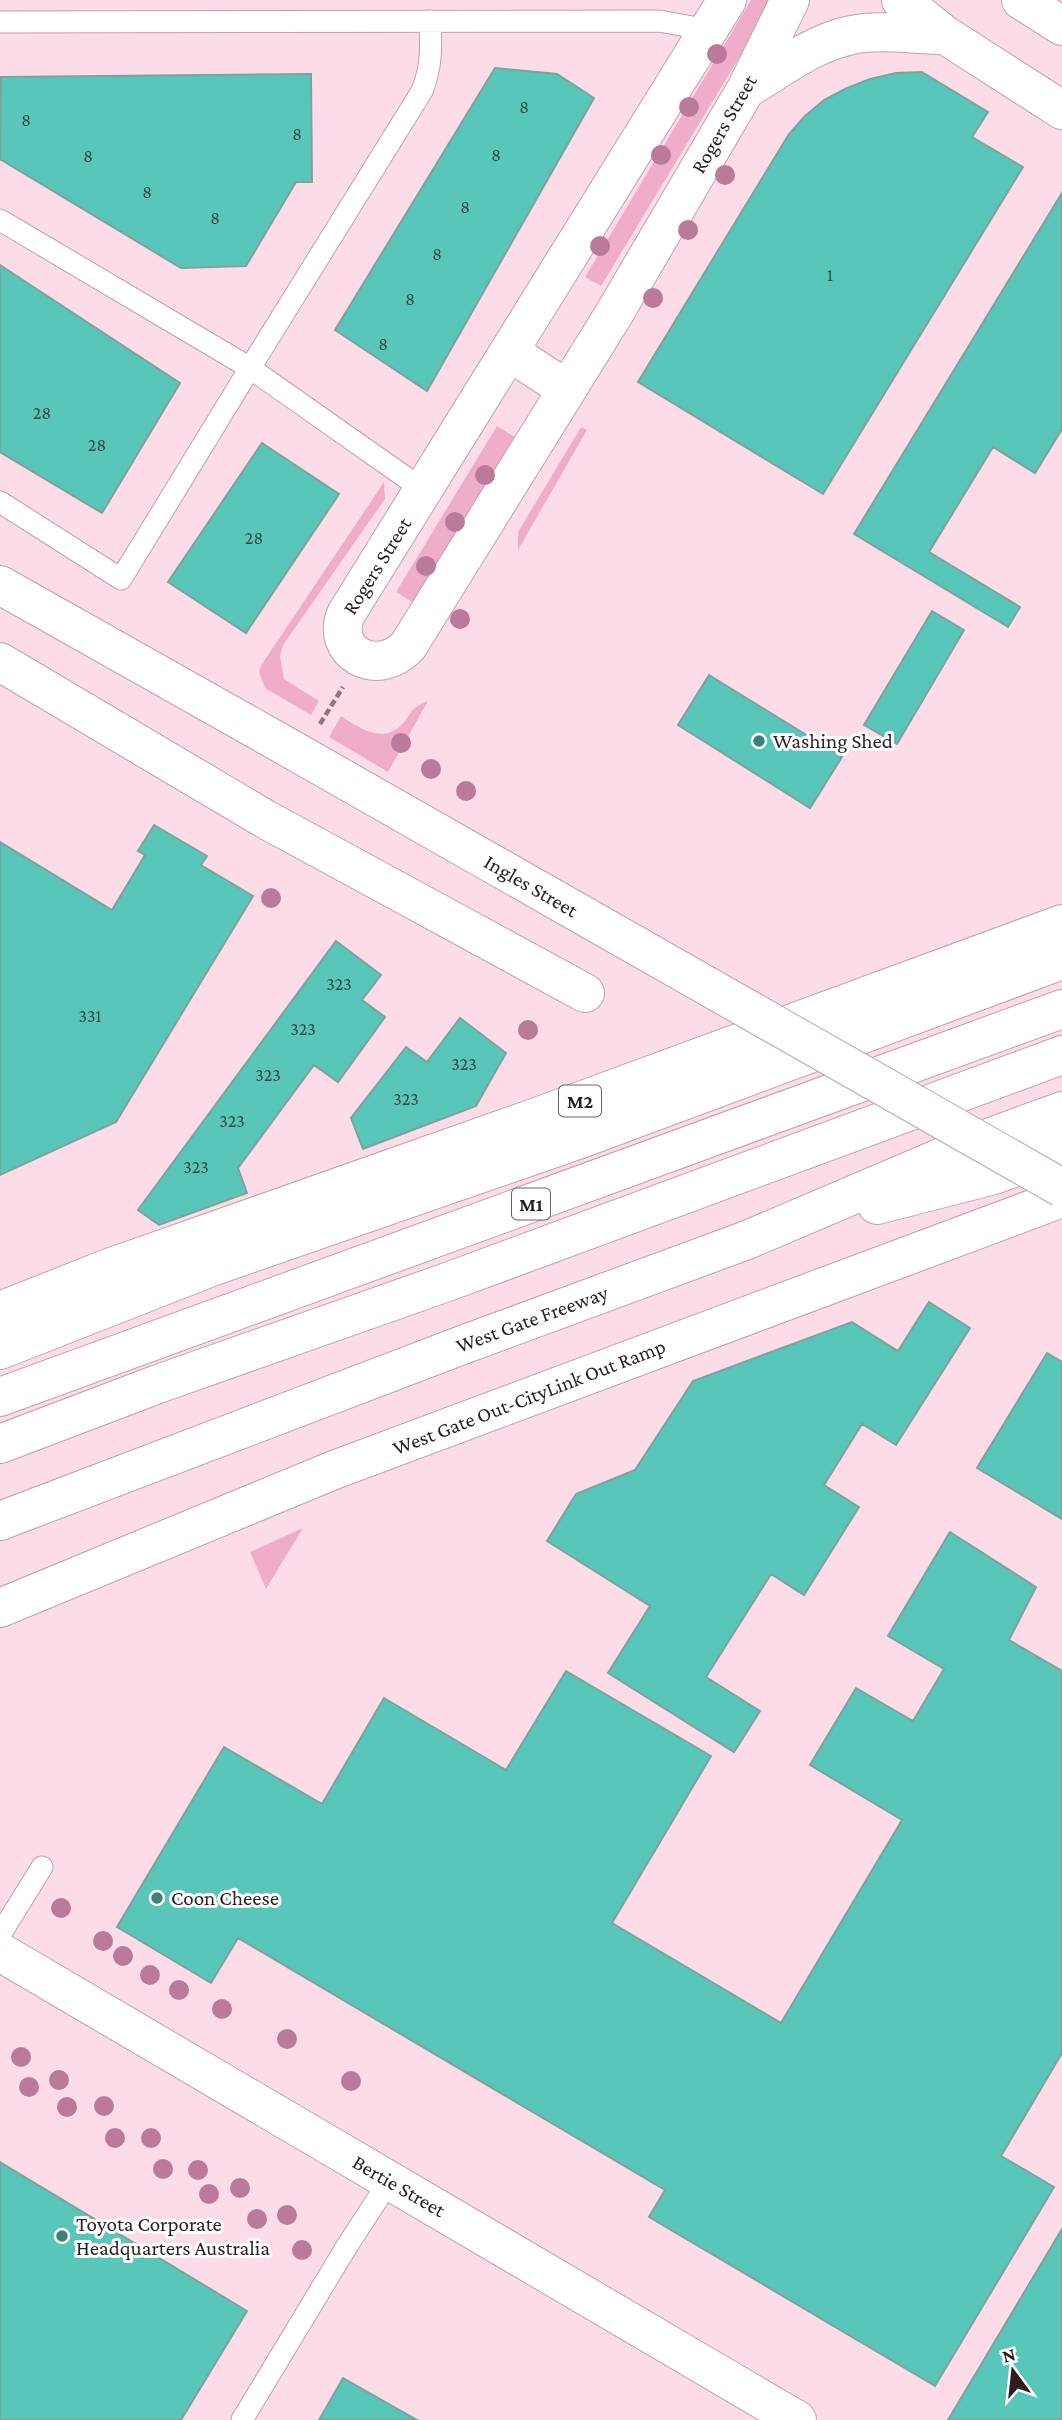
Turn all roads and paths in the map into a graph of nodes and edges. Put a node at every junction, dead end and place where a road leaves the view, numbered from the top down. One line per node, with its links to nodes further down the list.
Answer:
1 (790, 0): 9 (main road, Rogers Street)
2 (901, 0): 8 (main road)
3 (1021, 0): 7 (main road)
4 (718, 15): 5 (lane); 12 (main road, Rogers Street)
5 (430, 21): 6 (lane); 13 (lane)
6 (0, 22)
7 (1062, 26)
8 (945, 34): 9 (main road); 10 (main road)
9 (746, 89): 14 (main road, Rogers Street)
10 (1062, 110)
11 (0, 220): 13 (lane)
12 (510, 352): 14 (main road); 15 (main road, Rogers Street)
13 (250, 368): 15 (lane); 16 (lane)
14 (566, 390): 15 (main road, Rogers Street)
15 (425, 491)
16 (0, 502)
17 (0, 585): 26 (main road, Ingles Street, bridge)
18 (0, 662): 21 (main road)
19 (1062, 924): 29 (main road, M2)
20 (1062, 960): 30 (main road)
21 (585, 993)
22 (1062, 1009): 31 (main road, M1)
23 (1062, 1055): 32 (main road)
24 (1062, 1111): 28 (main road, West Gate Freeway)
25 (1062, 1150): 28 (main road)
26 (1062, 1188)
27 (1062, 1198): 34 (main road, West Gate Out-CityLink Out Ramp)
28 (747, 1240): 33 (main road, West Gate Freeway)
29 (0, 1311)
30 (0, 1350)
31 (0, 1397)
32 (0, 1444)
33 (0, 1521)
34 (0, 1608)
35 (42, 1867): 36 (lane)
36 (0, 1935)
37 (0, 1952): 38 (main road, Bertie Street)
38 (390, 2180): 39 (lane); 40 (main road, Bertie Street)
39 (242, 2420)
40 (797, 2420)

